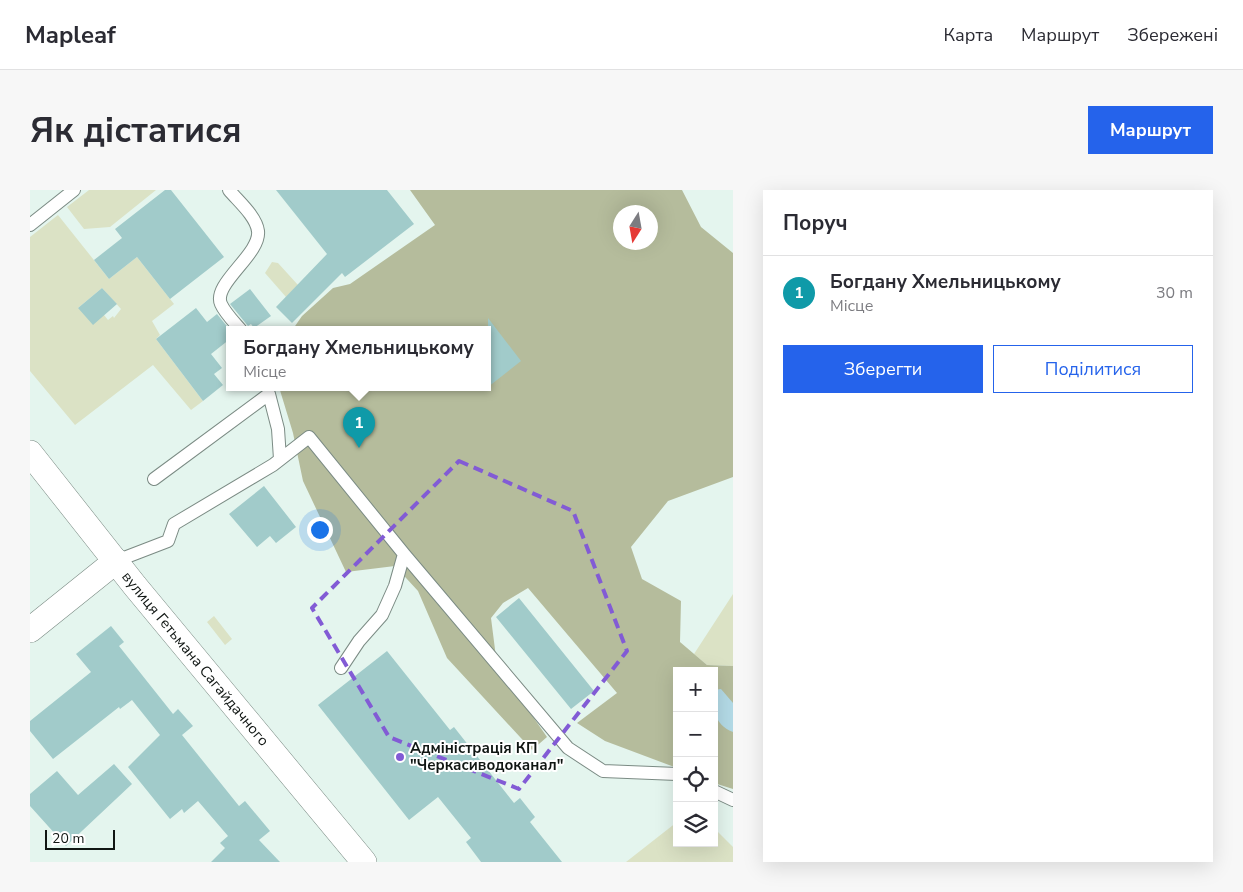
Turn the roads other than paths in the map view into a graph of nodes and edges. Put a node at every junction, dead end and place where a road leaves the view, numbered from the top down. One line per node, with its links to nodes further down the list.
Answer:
1 (74, 190): 3 (lane)
2 (229, 190): 4 (lane)
3 (30, 225)
4 (238, 326)
5 (30, 453): 9 (street, вулиця Гетьмана Сагайдачного)
6 (280, 459): 7 (lane); 8 (lane); 9 (lane)
7 (154, 479)
8 (404, 554): 11 (lane); 12 (lane)
9 (116, 562): 10 (street); 15 (street, вулиця Гетьмана Сагайдачного)
10 (30, 630)
11 (341, 668)
12 (673, 774)
13 (718, 793): 14 (lane)
14 (733, 800)
15 (364, 862)

